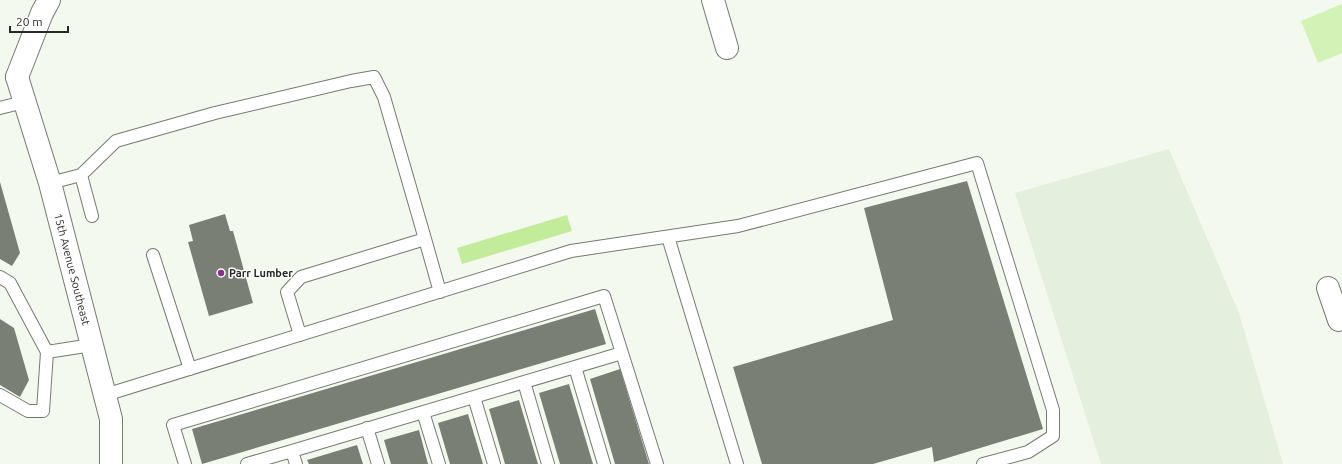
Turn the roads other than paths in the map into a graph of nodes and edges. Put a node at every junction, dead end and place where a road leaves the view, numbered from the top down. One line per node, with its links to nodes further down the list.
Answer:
1 (49, 0): 4 (street)
2 (713, 0): 3 (street)
3 (728, 48)
4 (8, 77): 5 (street, 15th Avenue Southeast)
5 (24, 102): 6 (lane); 8 (street, 15th Avenue Southeast)
6 (0, 108)
7 (81, 175): 8 (lane); 9 (lane); 11 (lane)
8 (50, 183): 18 (street, 15th Avenue Southeast)
9 (92, 216)
10 (668, 236): 15 (lane); 40 (lane); 41 (lane)
11 (425, 238): 15 (lane); 17 (lane)
12 (153, 255): 22 (lane)
13 (0, 278): 19 (lane)
14 (1328, 288): 16 (street)
15 (440, 292): 17 (lane)
16 (1341, 323)
17 (300, 335): 22 (lane)
18 (92, 345): 19 (lane); 25 (street, 15th Avenue Southeast)
19 (47, 352): 24 (lane)
20 (622, 353): 21 (lane); 31 (lane); 39 (lane)
21 (576, 367): 23 (lane); 38 (lane)
22 (190, 369): 25 (lane)
23 (524, 382): 26 (lane); 37 (lane)
24 (0, 395)
25 (105, 396): 30 (street, 15th Avenue Southeast)
26 (474, 397): 27 (lane); 36 (lane)
27 (423, 412): 28 (lane); 35 (lane)
28 (367, 428): 29 (lane); 34 (lane)
29 (292, 451): 32 (lane); 33 (lane)
30 (111, 464)
31 (185, 464)
32 (247, 464)
33 (296, 464)
34 (378, 464)
35 (439, 464)
36 (494, 464)
37 (548, 464)
38 (604, 464)
39 (657, 464)
40 (736, 464)
41 (983, 464)

